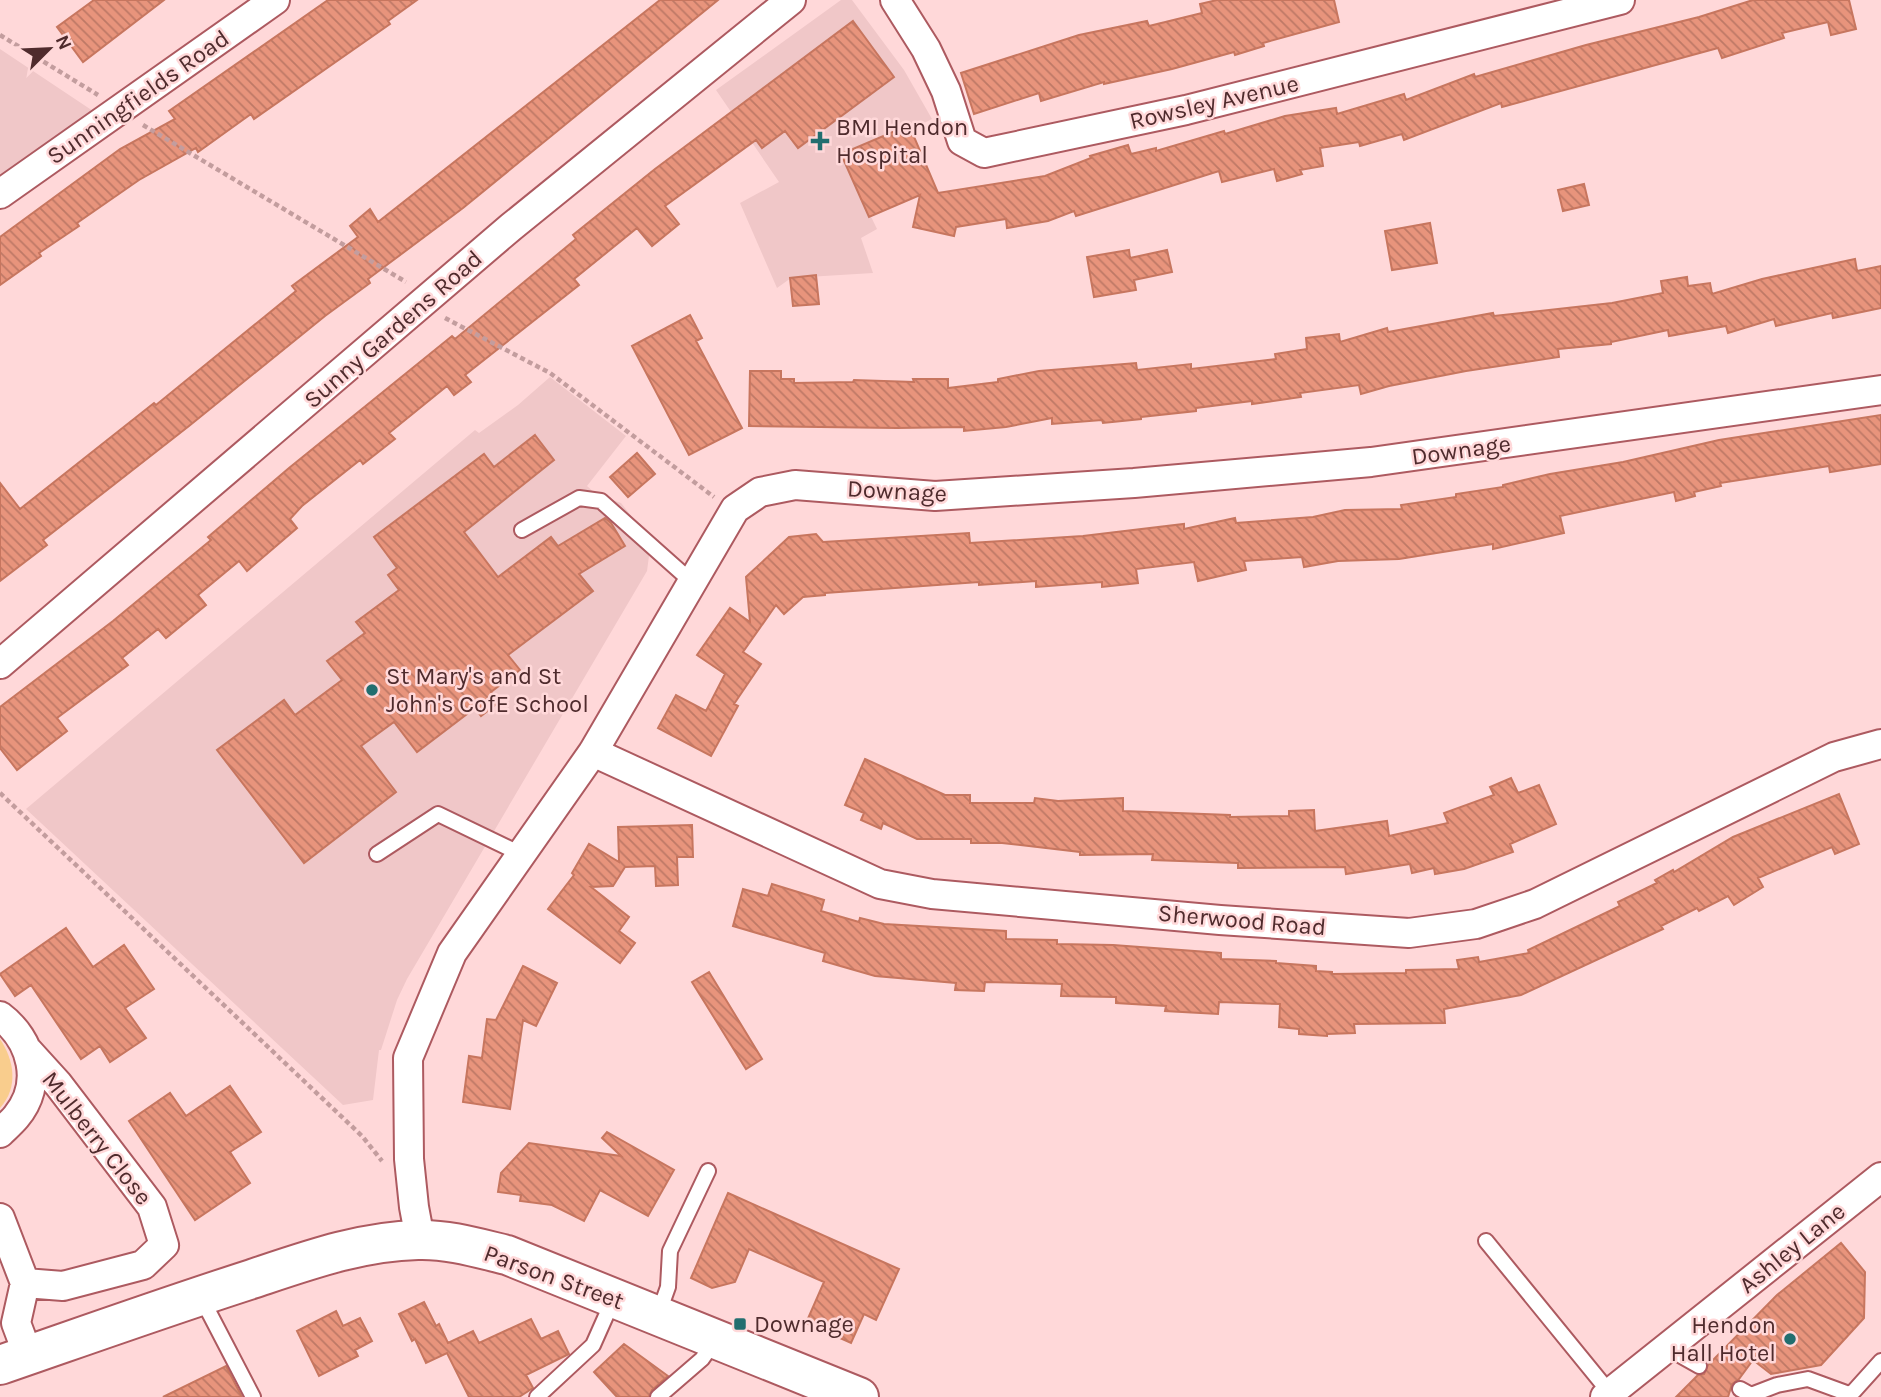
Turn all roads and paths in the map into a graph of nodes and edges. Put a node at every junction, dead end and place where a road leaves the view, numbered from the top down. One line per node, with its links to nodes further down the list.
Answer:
1 (275, 0): 6 (street, Sunningfields Road)
2 (790, 0): 8 (street, Sunny Gardens Road)
3 (895, 0): 4 (street, Rowsley Avenue)
4 (1620, 0)
5 (0, 35): 6 (path)
6 (119, 110): 7 (street, Sunningfields Road); 8 (path)
7 (0, 194)
8 (424, 302): 10 (path); 13 (street, Sunny Gardens Road)
9 (1881, 390): 12 (street, Downage)
10 (708, 493)
11 (522, 530): 12 (lane)
12 (692, 582): 15 (street, Downage)
13 (0, 664)
14 (1881, 744): 15 (street, Sherwood Road)
15 (593, 752): 18 (street, Downage)
16 (0, 793): 22 (path)
17 (377, 855): 18 (lane)
18 (521, 855): 26 (street, Downage)
19 (0, 1016): 20 (street, Mulberry Close)
20 (28, 1051): 21 (street, Mulberry Close); 28 (street, Mulberry Close)
21 (0, 1133)
22 (383, 1170)
23 (708, 1171): 31 (lane)
24 (1881, 1177): 33 (street, Ashley Lane)
25 (0, 1218): 28 (street)
26 (420, 1240): 29 (main road, Parson Street); 30 (main road, Parson Street)
27 (1486, 1241): 39 (lane)
28 (25, 1283): 34 (street)
29 (200, 1295): 34 (main road, Parson Street); 40 (lane)
30 (614, 1298): 31 (main road, Parson Street); 41 (lane)
31 (658, 1316): 32 (main road, Parson Street)
32 (715, 1340): 38 (main road, Parson Street); 42 (lane)
33 (1667, 1348): 36 (lane); 39 (street, Ashley Lane)
34 (14, 1360)
35 (1881, 1361): 37 (lane)
36 (1699, 1366)
37 (1740, 1390)
38 (848, 1395)
39 (1607, 1395)
40 (253, 1397)
41 (537, 1397)
42 (658, 1397)

